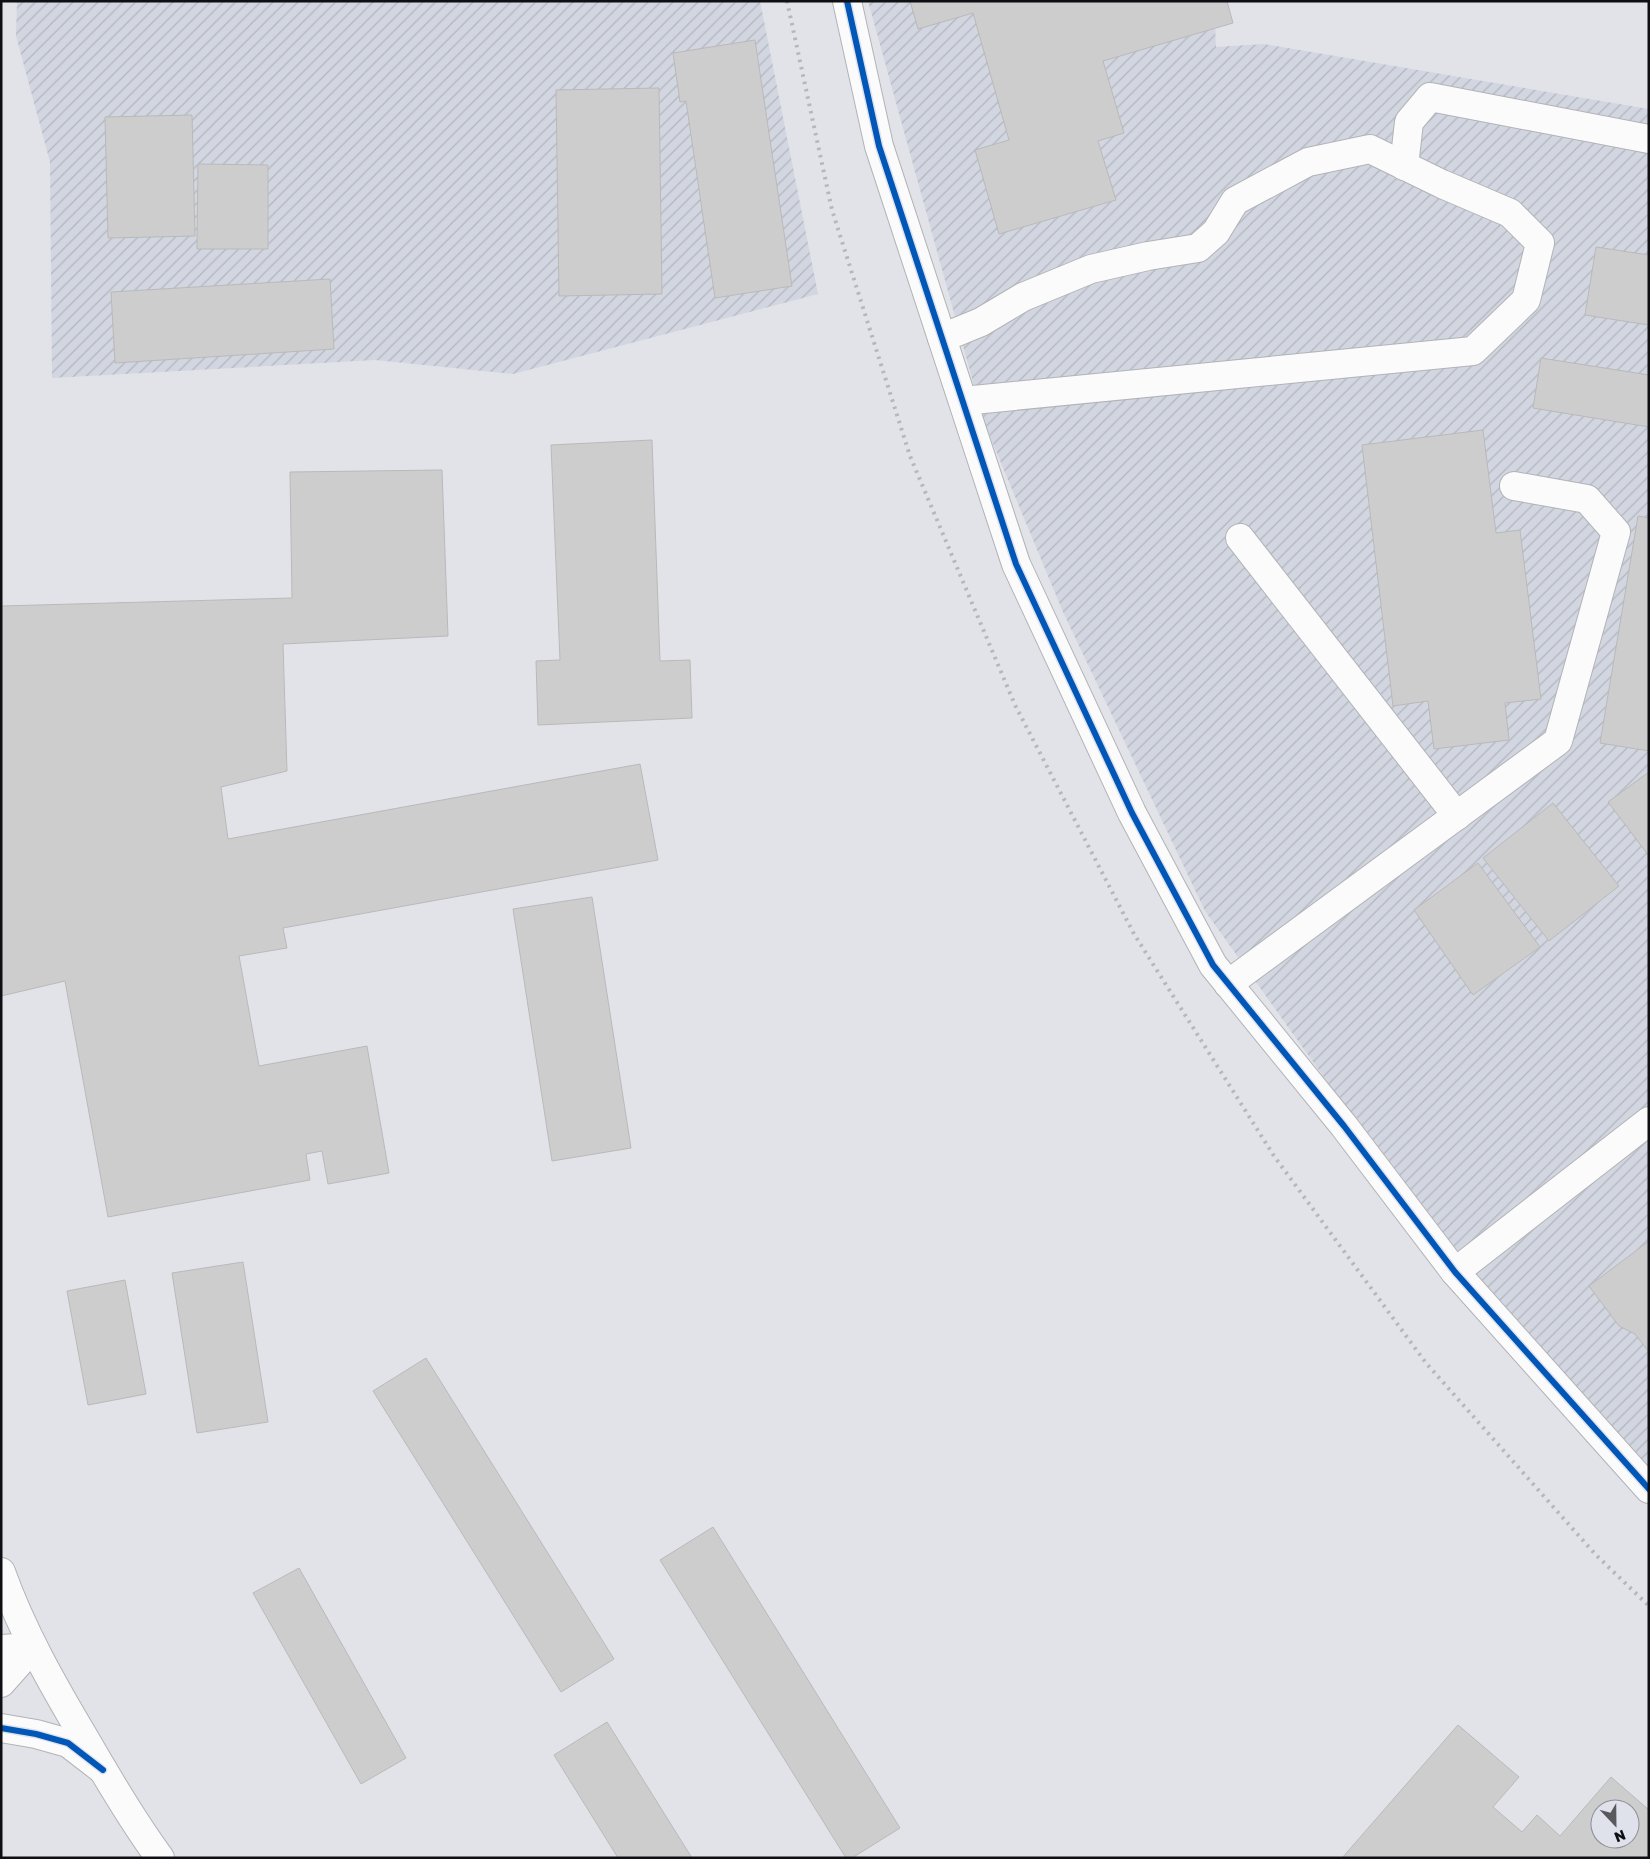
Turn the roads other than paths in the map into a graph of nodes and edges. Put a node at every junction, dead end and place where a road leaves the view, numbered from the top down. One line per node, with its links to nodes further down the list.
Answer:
1 (847, 1): 4 (street)
2 (1649, 139): 3 (street)
3 (1404, 166): 4 (street); 5 (street)
4 (942, 338): 5 (street)
5 (963, 401): 9 (street)
6 (1514, 486): 8 (street)
7 (1240, 538): 8 (street)
8 (1456, 816): 9 (street)
9 (1228, 984): 11 (street)
10 (1649, 1121): 11 (street)
11 (1455, 1272): 12 (street)
12 (1649, 1489)
13 (1, 1572): 14 (street)
14 (33, 1647): 15 (street); 16 (street); 18 (street)
15 (1, 1649)
16 (1, 1683)
17 (1, 1728): 18 (street)
18 (103, 1770): 19 (street)
19 (160, 1858)

